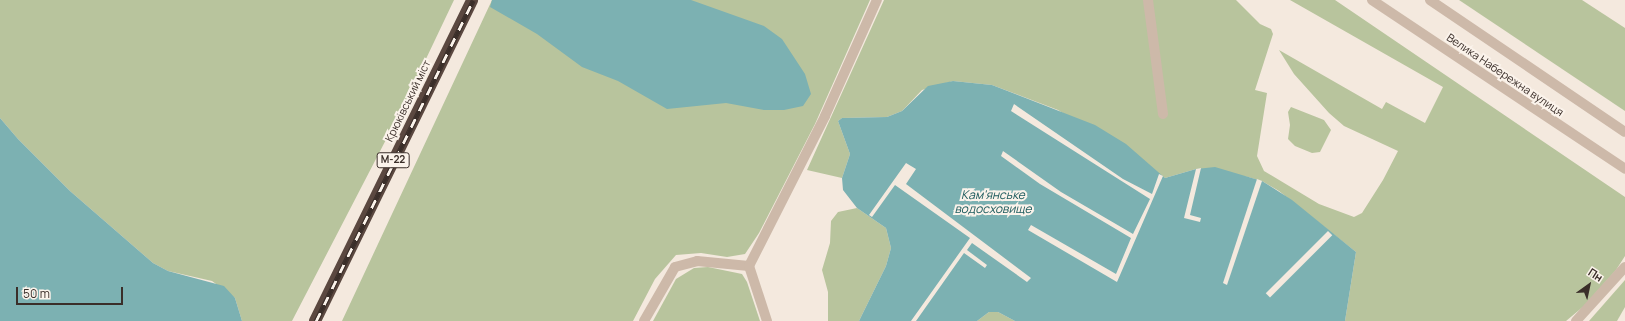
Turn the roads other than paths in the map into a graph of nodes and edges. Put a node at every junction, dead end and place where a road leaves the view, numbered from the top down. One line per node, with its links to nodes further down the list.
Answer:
1 (472, 0): 11 (highway, Крюківський міст / М-22)
2 (877, 0): 9 (street)
3 (1148, 0): 6 (street)
4 (1372, 0): 8 (street, Велика Набережна вулиця)
5 (1430, 0): 7 (street, Велика Набережна вулиця)
6 (1163, 114)
7 (1625, 132)
8 (1625, 169)
9 (749, 266): 12 (street); 13 (street)
10 (1625, 267): 14 (street)
11 (315, 321)
12 (644, 321)
13 (767, 321)
14 (1576, 321)

